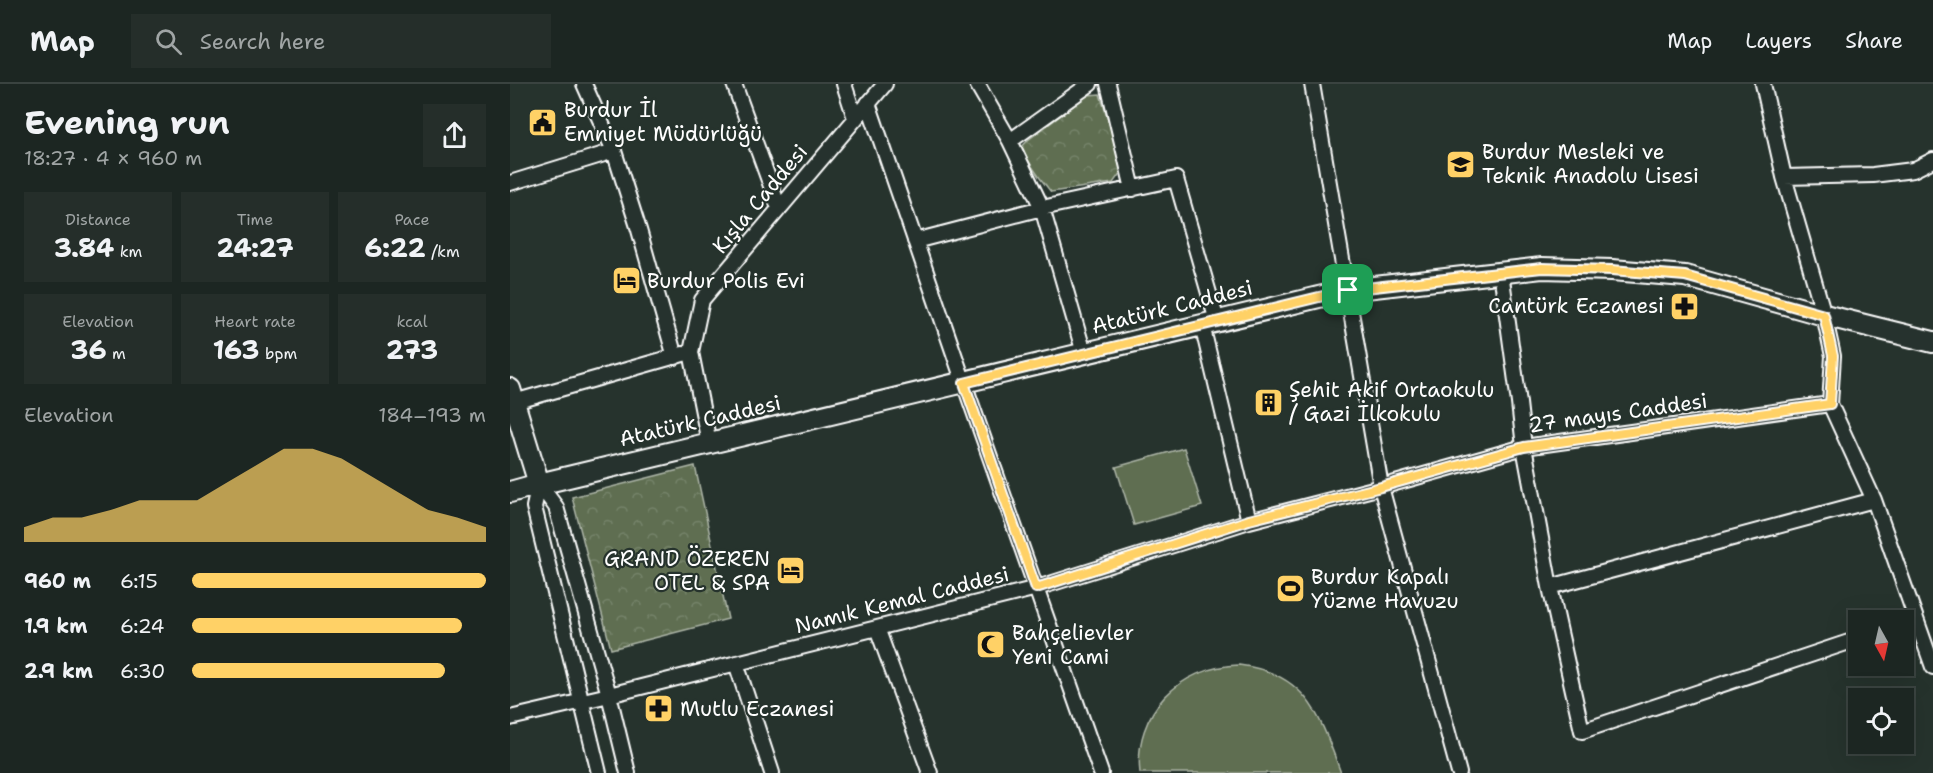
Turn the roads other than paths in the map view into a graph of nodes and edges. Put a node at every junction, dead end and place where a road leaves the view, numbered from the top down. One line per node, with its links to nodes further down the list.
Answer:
1 (584, 84): 13 (street)
2 (734, 84): 18 (street)
3 (844, 84): 11 (street)
4 (885, 84): 10 (street, Kışla Caddesi)
5 (977, 84): 12 (street)
6 (1089, 84): 12 (street)
7 (1108, 84): 17 (street)
8 (1312, 84): 22 (street)
9 (1763, 84): 15 (street)
10 (868, 103): 11 (street, Kışla Caddesi); 20 (street)
11 (855, 118): 18 (street, Kışla Caddesi)
12 (1010, 141): 19 (street)
13 (614, 151): 16 (street); 28 (street)
14 (1933, 160): 15 (street)
15 (1784, 177): 23 (street)
16 (510, 183)
17 (1133, 189): 19 (street); 24 (street)
18 (779, 208): 26 (street, Kışla Caddesi)
19 (1042, 208): 20 (street); 27 (street)
20 (915, 241): 29 (street)
21 (1501, 273): 22 (main road, Atatürk Caddesi); 23 (main road, Atatürk Caddesi); 33 (street)
22 (1348, 290): 24 (main road, Atatürk Caddesi); 35 (street)
23 (1824, 315): 25 (main road, Atatürk Caddesi); 31 (street)
24 (1210, 323): 27 (main road, Atatürk Caddesi); 38 (street)
25 (1933, 342)
26 (691, 352): 28 (street); 32 (street)
27 (1084, 353): 29 (main road, Atatürk Caddesi)
28 (675, 357): 30 (street)
29 (964, 383): 32 (main road, Atatürk Caddesi); 40 (street)
30 (512, 395): 34 (main road)
31 (1830, 404): 33 (street, 27 mayıs Caddesi); 37 (street)
32 (710, 443): 34 (main road, Atatürk Caddesi)
33 (1524, 447): 35 (street, 27 mayıs Caddesi); 39 (street)
34 (539, 484): 36 (main road, Atatürk Caddesi); 47 (street); 48 (street)
35 (1381, 487): 38 (street, Namık Kemal Caddesi); 55 (street)
36 (510, 492)
37 (1874, 500): 39 (street); 41 (street)
38 (1249, 520): 40 (street, Namık Kemal Caddesi)
39 (1550, 587): 44 (street)
40 (1036, 588): 42 (street, Namık Kemal Caddesi); 54 (street)
41 (1906, 610)
42 (877, 628): 45 (street, Namık Kemal Caddesi); 53 (street)
43 (1914, 630): 46 (street)
44 (1848, 642)
45 (736, 663): 47 (street, Namık Kemal Caddesi); 52 (street)
46 (1933, 667)
47 (609, 695): 48 (street, Namık Kemal Caddesi); 51 (street)
48 (582, 702): 49 (street, Namık Kemal Caddesi); 50 (street)
49 (510, 718)
50 (599, 773)
51 (628, 773)
52 (772, 773)
53 (930, 773)
54 (1101, 773)
55 (1459, 773)

